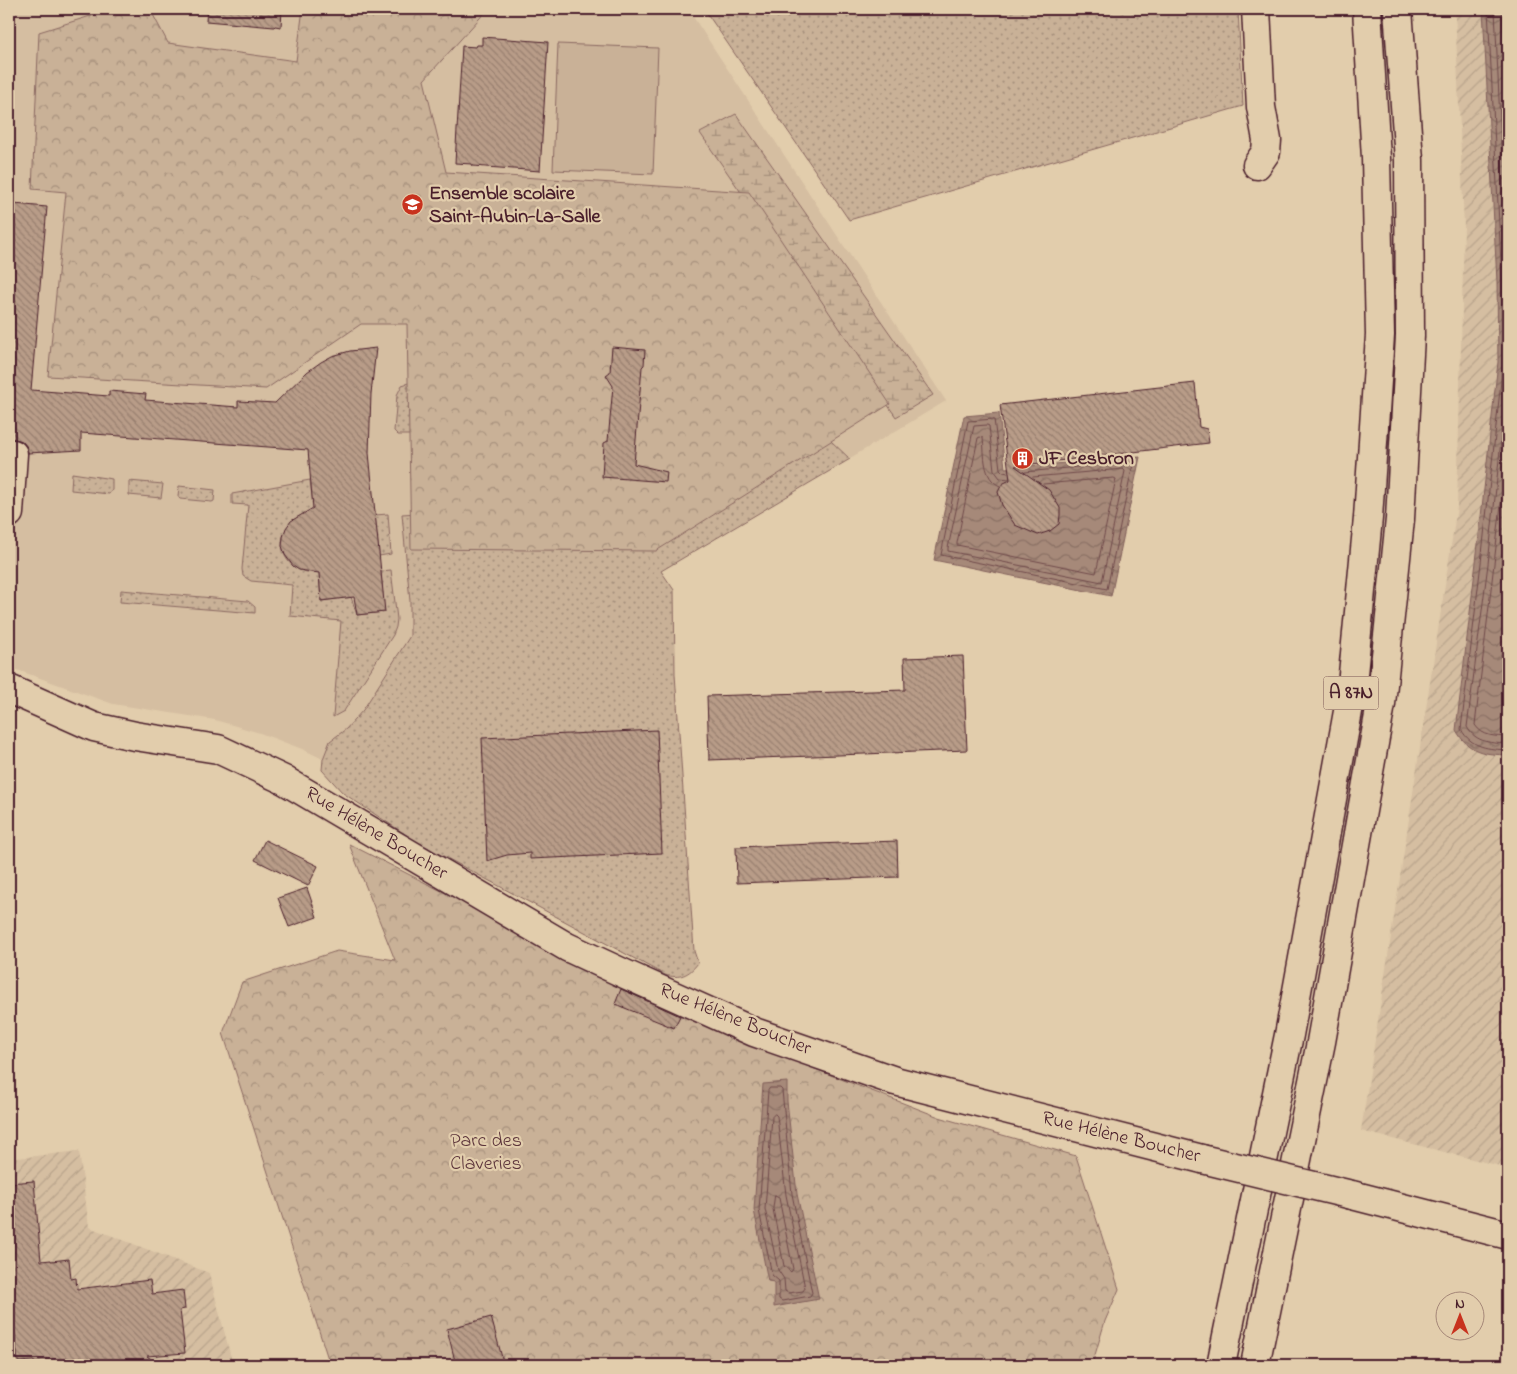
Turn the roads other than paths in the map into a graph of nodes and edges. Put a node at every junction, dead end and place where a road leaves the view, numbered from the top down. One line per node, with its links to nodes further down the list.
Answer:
1 (1256, 9): 4 (main road)
2 (1367, 9): 9 (main road, A 87N)
3 (1398, 9): 10 (main road, A 87N)
4 (1257, 165)
5 (13, 454): 6 (main road)
6 (9, 513)
7 (9, 690): 8 (main road, Rue Hélène Boucher, bridge)
8 (1508, 1235)
9 (1221, 1365)
10 (1255, 1365)

